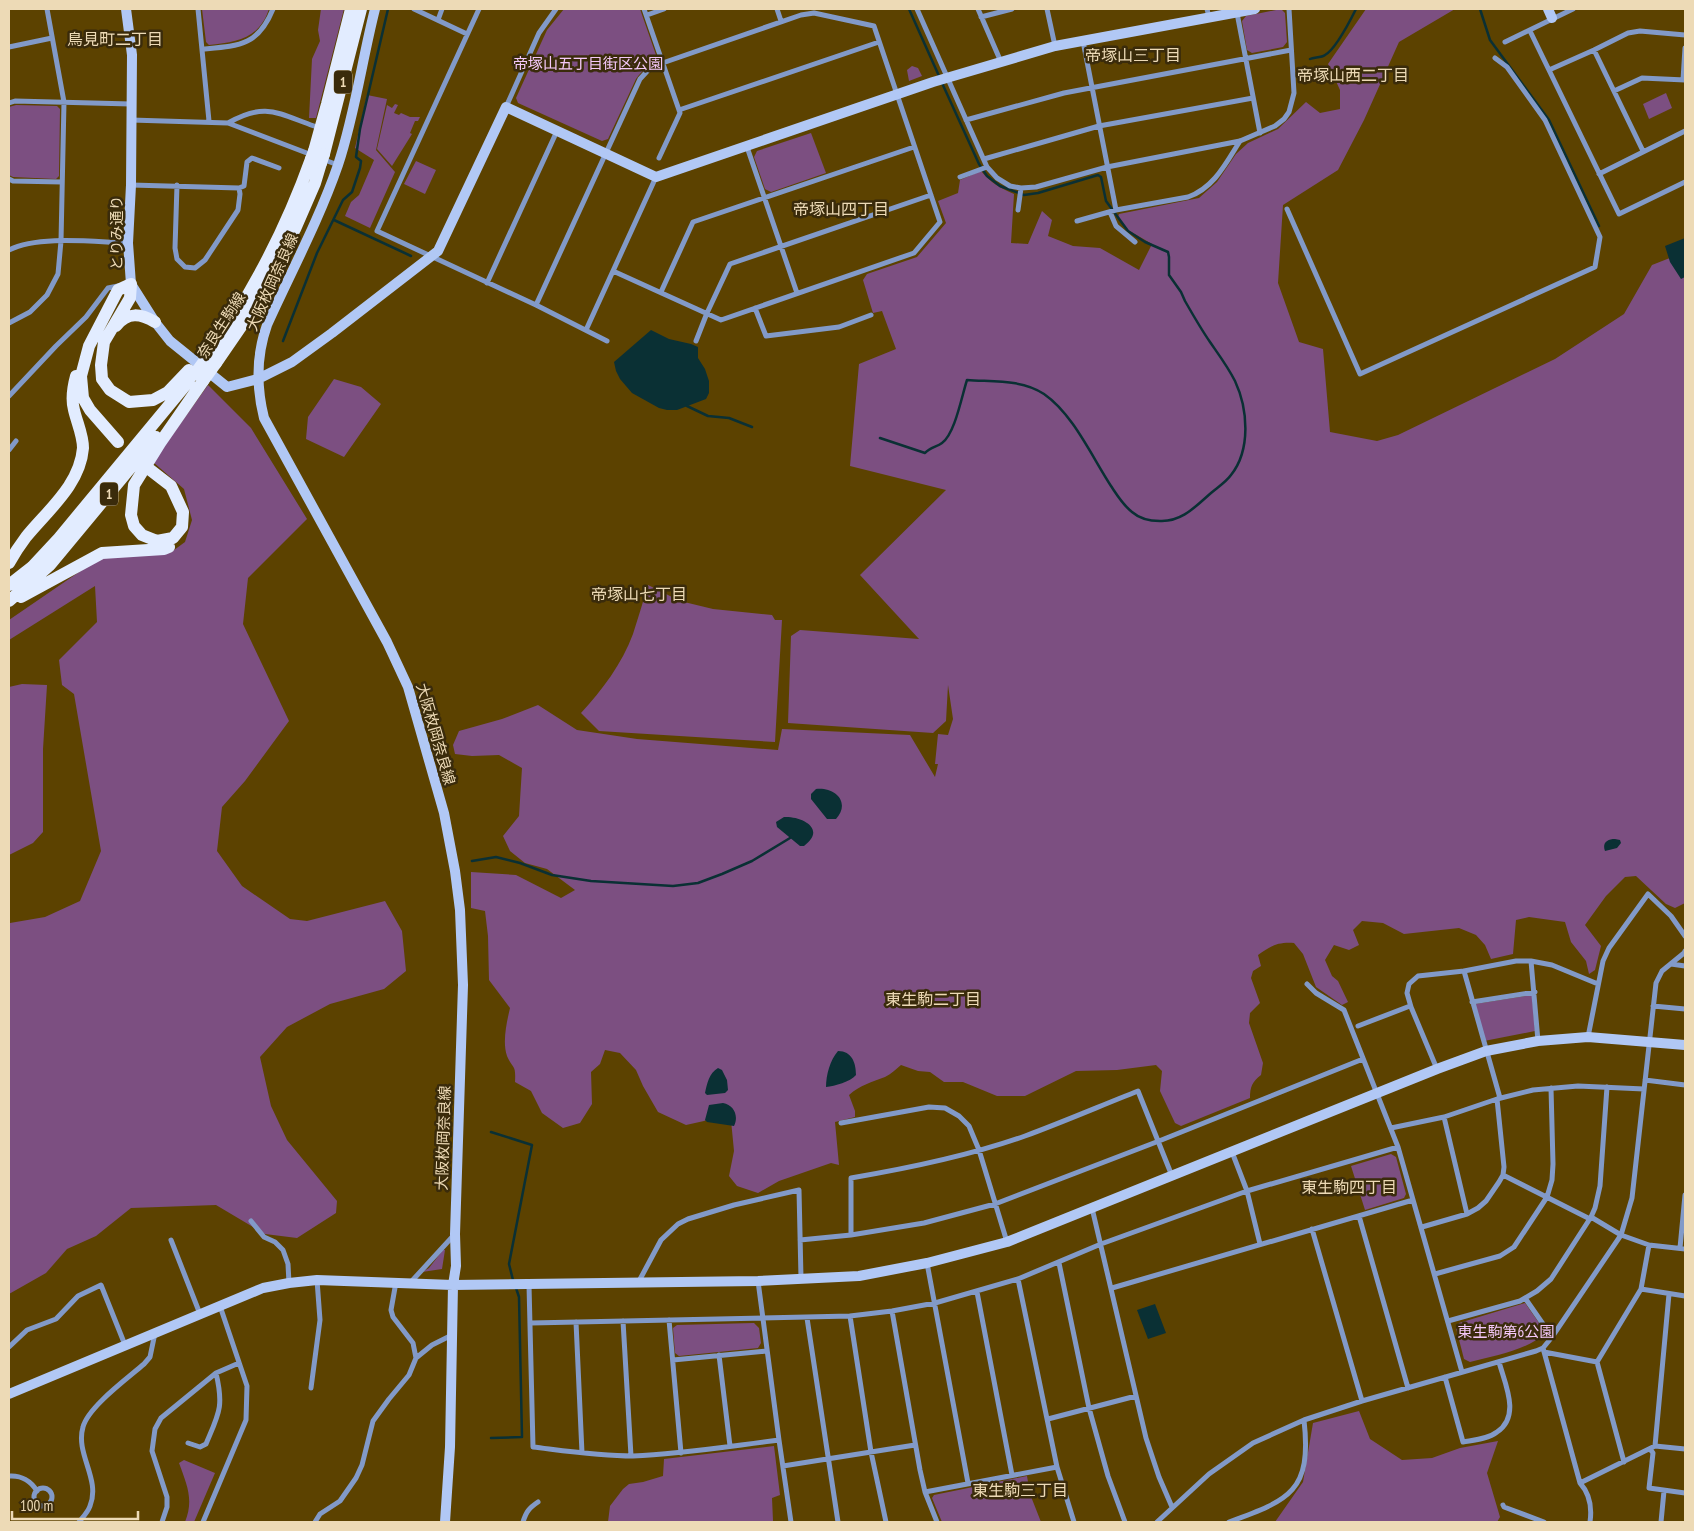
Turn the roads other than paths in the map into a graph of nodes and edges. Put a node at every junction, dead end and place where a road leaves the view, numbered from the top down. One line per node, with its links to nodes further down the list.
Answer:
1 (47, 9): 31 (street)
2 (126, 9): 54 (street, とりみ通り)
3 (198, 9): 38 (street)
4 (273, 9): 38 (street)
5 (351, 9): 71 (main road, 奈良生駒線 / 1)
6 (361, 9): 71 (main road, 奈良生駒線 / 1)
7 (375, 9): 74 (street, 大阪枚岡奈良線)
8 (415, 9): 26 (street)
9 (442, 9): 26 (street)
10 (479, 9): 29 (street)
11 (556, 9): 55 (street)
12 (664, 9): 21 (street)
13 (776, 9): 27 (street)
14 (917, 9): 46 (street)
15 (978, 9): 25 (street)
16 (1012, 9): 25 (street)
17 (1047, 9): 35 (street)
18 (1255, 9): 22 (street)
19 (1289, 9): 39 (street)
20 (1573, 9): 24 (street)
21 (646, 12): 44 (street)
22 (1236, 12): 23 (street); 41 (street)
23 (1208, 13): 32 (street)
24 (1550, 14): 28 (street)
25 (982, 17): 43 (street)
26 (438, 20): 29 (street)
27 (781, 21): 33 (street); 44 (street)
28 (1530, 31): 34 (street); 45 (street)
29 (468, 34): 99 (street)
30 (1685, 35): 40 (street)
31 (52, 38): 36 (street); 52 (street)
32 (1083, 41): 35 (street); 48 (street)
33 (879, 42): 50 (street); 56 (street)
34 (1505, 42)
35 (1055, 46): 43 (street)
36 (9, 47)
37 (1685, 48): 47 (street)
38 (203, 49): 59 (street)
39 (1291, 50): 41 (street); 65 (street)
40 (1594, 50): 45 (street); 49 (street)
41 (1245, 58): 48 (street); 51 (street)
42 (1495, 58): 90 (street)
43 (1001, 62): 46 (street)
44 (662, 63): 56 (street); 70 (street)
45 (1549, 70): 78 (street)
46 (947, 78): 50 (street); 58 (street)
47 (1684, 80): 49 (street)
48 (1091, 87): 58 (street); 62 (street)
49 (1614, 91): 69 (street)
50 (898, 94): 67 (street); 68 (street)
51 (1253, 98): 62 (street); 65 (street)
52 (64, 102): 53 (street); 54 (street); 82 (street)
53 (9, 103)
54 (132, 104): 57 (street, とりみ通り)
55 (506, 107): 63 (street); 99 (street)
56 (679, 110): 72 (street)
57 (132, 120): 59 (street); 84 (street, とりみ通り)
58 (966, 120): 73 (street)
59 (209, 121): 60 (street)
60 (228, 123): 61 (street); 74 (street)
61 (314, 126)
62 (1099, 126): 73 (street); 76 (street)
63 (557, 131): 70 (street); 101 (street)
64 (1685, 131): 69 (street)
65 (1260, 133): 66 (street)
66 (1240, 141): 76 (street); 92 (street)
67 (747, 146): 79 (street); 89 (street)
68 (914, 147): 88 (street); 89 (street)
69 (1643, 151): 78 (street)
70 (606, 153): 79 (street); 105 (street)
71 (317, 157): 116 (main road, 奈良生駒線 / 1); 116 (main road, 奈良生駒線 / 1)
72 (659, 158)
73 (984, 159): 75 (street)
74 (338, 165): 118 (street, 大阪枚岡奈良線)
75 (987, 167): 80 (street); 87 (street)
76 (1107, 167): 87 (street); 92 (street)
77 (279, 168): 86 (street)
78 (1599, 174): 83 (street)
79 (656, 177): 100 (street)
80 (960, 177)
81 (9, 179): 82 (street)
82 (62, 182): 94 (street)
83 (1685, 182)
84 (131, 185): 85 (street); 96 (street, とりみ通り)
85 (178, 186): 86 (street); 86 (street)
86 (240, 188)
87 (1021, 188): 91 (street)
88 (931, 195): 97 (street); 104 (street)
89 (764, 198): 97 (street); 103 (street)
90 (1287, 208)
91 (1018, 210)
92 (1113, 211): 93 (street); 95 (street)
93 (1077, 221)
94 (61, 241): 96 (street); 98 (street); 110 (street)
95 (1136, 242)
96 (128, 243): 102 (street, とりみ通り)
97 (780, 246): 104 (street); 107 (street)
98 (9, 250)
99 (432, 257): 101 (street); 118 (street)
100 (613, 271): 103 (street); 111 (street)
101 (487, 283): 105 (street)
102 (131, 284): 109 (street, とりみ通り); 114 (main road); 115 (main road); 119 (street)
103 (661, 292): 107 (street)
104 (797, 293): 106 (street)
105 (536, 305): 111 (street)
106 (755, 308): 107 (street); 108 (street)
107 (707, 313): 113 (street)
108 (871, 315)
109 (156, 322): 114 (main road); 118 (street, とりみ通り)
110 (9, 323)
111 (586, 330): 112 (street)
112 (607, 341)
113 (696, 341)
114 (104, 342): 115 (main road); 117 (main road)
115 (89, 346): 122 (main road)
116 (209, 358): 117 (main road, 奈良生駒線 / 1, bridge); 117 (main road)
117 (195, 375): 123 (main road, 奈良生駒線 / 1); 124 (main road, 奈良生駒線 / 1); 124 (main road)
118 (258, 379): 174 (street, 大阪枚岡奈良線)
119 (9, 396)
120 (16, 442): 121 (street)
121 (9, 450)
122 (9, 563)
123 (9, 585)
124 (9, 602)
125 (1685, 936): 132 (street)
126 (1685, 951): 128 (street)
127 (1531, 961): 130 (street); 132 (street); 133 (street)
128 (1671, 964): 129 (street); 136 (street)
129 (1685, 966)
130 (1464, 971): 134 (street); 135 (street)
131 (1307, 984): 144 (street)
132 (1598, 984): 139 (street)
133 (1534, 992): 134 (street); 140 (street)
134 (1472, 1002): 143 (street)
135 (1410, 1006): 138 (street); 145 (street)
136 (1653, 1006): 137 (street); 141 (street)
137 (1685, 1009)
138 (1358, 1026)
139 (1588, 1037): 140 (street); 141 (street)
140 (1538, 1041): 143 (street)
141 (1649, 1042): 142 (street); 146 (street)
142 (1685, 1045)
143 (1486, 1051): 145 (street); 152 (street)
144 (1363, 1059): 151 (street); 156 (street)
145 (1437, 1069): 151 (street)
146 (1645, 1080): 147 (street); 150 (street)
147 (1685, 1085)
148 (1607, 1087): 149 (street); 150 (street); 170 (street)
149 (1551, 1088): 152 (street); 164 (street)
150 (1644, 1089): 176 (street)
151 (1377, 1093): 155 (street); 159 (street)
152 (1499, 1098): 153 (street); 160 (street)
153 (1444, 1117): 155 (street); 168 (street)
154 (841, 1123): 158 (street)
155 (1391, 1128): 157 (street)
156 (1159, 1141): 158 (street); 161 (street); 166 (street)
157 (1398, 1147): 162 (street); 165 (street)
158 (979, 1150): 166 (street); 175 (street)
159 (1232, 1152): 161 (street); 162 (street)
160 (1503, 1175): 164 (street); 168 (street)
161 (1172, 1176): 167 (street)
162 (1248, 1190): 180 (street); 181 (street)
163 (1685, 1195): 183 (street)
164 (1547, 1197): 170 (street); 186 (street)
165 (1413, 1200): 169 (street); 172 (street)
166 (995, 1204): 175 (street); 179 (street)
167 (1092, 1208): 179 (street); 180 (street)
168 (1467, 1214): 172 (street)
169 (1359, 1216): 173 (street); 232 (street)
170 (1590, 1218): 176 (street); 202 (street)
171 (251, 1221): 192 (street)
172 (1422, 1227): 186 (street)
173 (1312, 1229): 181 (street); 235 (street)
174 (455, 1234): 193 (street); 195 (street, 大阪枚岡奈良線)
175 (851, 1235): 178 (street)
176 (1620, 1235): 182 (street); 217 (street)
177 (171, 1240): 206 (street)
178 (800, 1240): 187 (street); 194 (street)
179 (1007, 1242): 184 (street)
180 (1100, 1244): 185 (street); 197 (street)
181 (1260, 1244): 197 (street)
182 (1649, 1245): 183 (street); 198 (street)
183 (1683, 1248)
184 (927, 1263): 187 (street); 203 (street)
185 (1059, 1263): 188 (street); 236 (street)
186 (1435, 1274): 212 (street)
187 (801, 1279): 190 (street)
188 (1018, 1279): 199 (street); 237 (street)
189 (317, 1280): 191 (street); 192 (street); 231 (street)
190 (758, 1281): 194 (street); 208 (street)
191 (396, 1282): 193 (street); 223 (street)
192 (289, 1283): 204 (street)
193 (410, 1283): 195 (street)
194 (638, 1283): 196 (street)
195 (453, 1285): 196 (street); 216 (street, 大阪枚岡奈良線)
196 (529, 1285): 214 (street)
197 (1112, 1288): 234 (street)
198 (1641, 1289): 200 (street); 226 (street)
199 (977, 1292): 203 (street); 253 (street)
200 (1669, 1294): 201 (street); 243 (street)
201 (1685, 1296)
202 (1525, 1298): 212 (street); 217 (street)
203 (935, 1303): 205 (street); 255 (street)
204 (220, 1306): 206 (street); 227 (street)
205 (892, 1311): 207 (street); 241 (street)
206 (200, 1314): 215 (street)
207 (850, 1316): 209 (street); 245 (street)
208 (763, 1318): 209 (street); 210 (street); 221 (street)
209 (807, 1318): 249 (street)
210 (669, 1320): 211 (street); 224 (street)
211 (623, 1321): 213 (street); 248 (street)
212 (1448, 1321): 228 (street)
213 (576, 1322): 214 (street); 247 (street)
214 (531, 1323): 247 (street)
215 (156, 1333): 218 (street); 264 (street)
216 (452, 1335): 223 (street); 268 (street, 大阪枚岡奈良線)
217 (1552, 1337): 220 (street)
218 (125, 1345): 219 (street); 233 (street)
219 (9, 1347)
220 (1543, 1350): 225 (street); 226 (street); 256 (street)
221 (767, 1351): 222 (street); 239 (street)
222 (719, 1355): 224 (street); 242 (street)
223 (416, 1358): 267 (street)
224 (673, 1360): 246 (street)
225 (1499, 1362): 228 (street); 230 (street)
226 (1597, 1362): 250 (street)
227 (240, 1363): 229 (street); 266 (street)
228 (1462, 1372): 230 (street)
229 (216, 1373): 240 (street); 265 (street)
230 (1445, 1377): 232 (street)
231 (311, 1388)
232 (1408, 1388): 235 (street)
233 (9, 1394)
234 (1136, 1396): 236 (street); 263 (street)
235 (1362, 1401): 238 (street)
236 (1089, 1408): 237 (street); 275 (street)
237 (1048, 1419): 252 (street)
238 (1304, 1420): 263 (street); 277 (street)
239 (778, 1440): 242 (street); 251 (street)
240 (188, 1443)
241 (915, 1445): 245 (street); 259 (street)
242 (730, 1446): 246 (street)
243 (1653, 1447): 244 (street); 250 (street); 258 (street)
244 (1685, 1449)
245 (871, 1452): 249 (street); 272 (street)
246 (681, 1453): 248 (street)
247 (582, 1454): 248 (street)
248 (631, 1456)
249 (828, 1459): 251 (street); 271 (street)
250 (1624, 1462): 256 (street)
251 (783, 1466): 270 (street)
252 (1057, 1467): 253 (street); 274 (street)
253 (1012, 1475): 255 (street)
254 (9, 1476): 257 (street)
255 (968, 1483): 259 (street)
256 (1580, 1483): 279 (street)
257 (37, 1491)
258 (1664, 1491): 260 (street); 280 (street)
259 (925, 1492): 273 (street)
260 (1685, 1493)
261 (538, 1502): 269 (street)
262 (1502, 1505): 278 (street)
263 (1172, 1507): 276 (street)
264 (79, 1522)
265 (162, 1522)
266 (203, 1522)
267 (314, 1522)
268 (445, 1522)
269 (523, 1522)
270 (791, 1522)
271 (838, 1522)
272 (886, 1522)
273 (937, 1522)
274 (1074, 1522)
275 (1125, 1522)
276 (1157, 1522)
277 (1229, 1522)
278 (1544, 1522)
279 (1590, 1522)
280 (1660, 1522)

